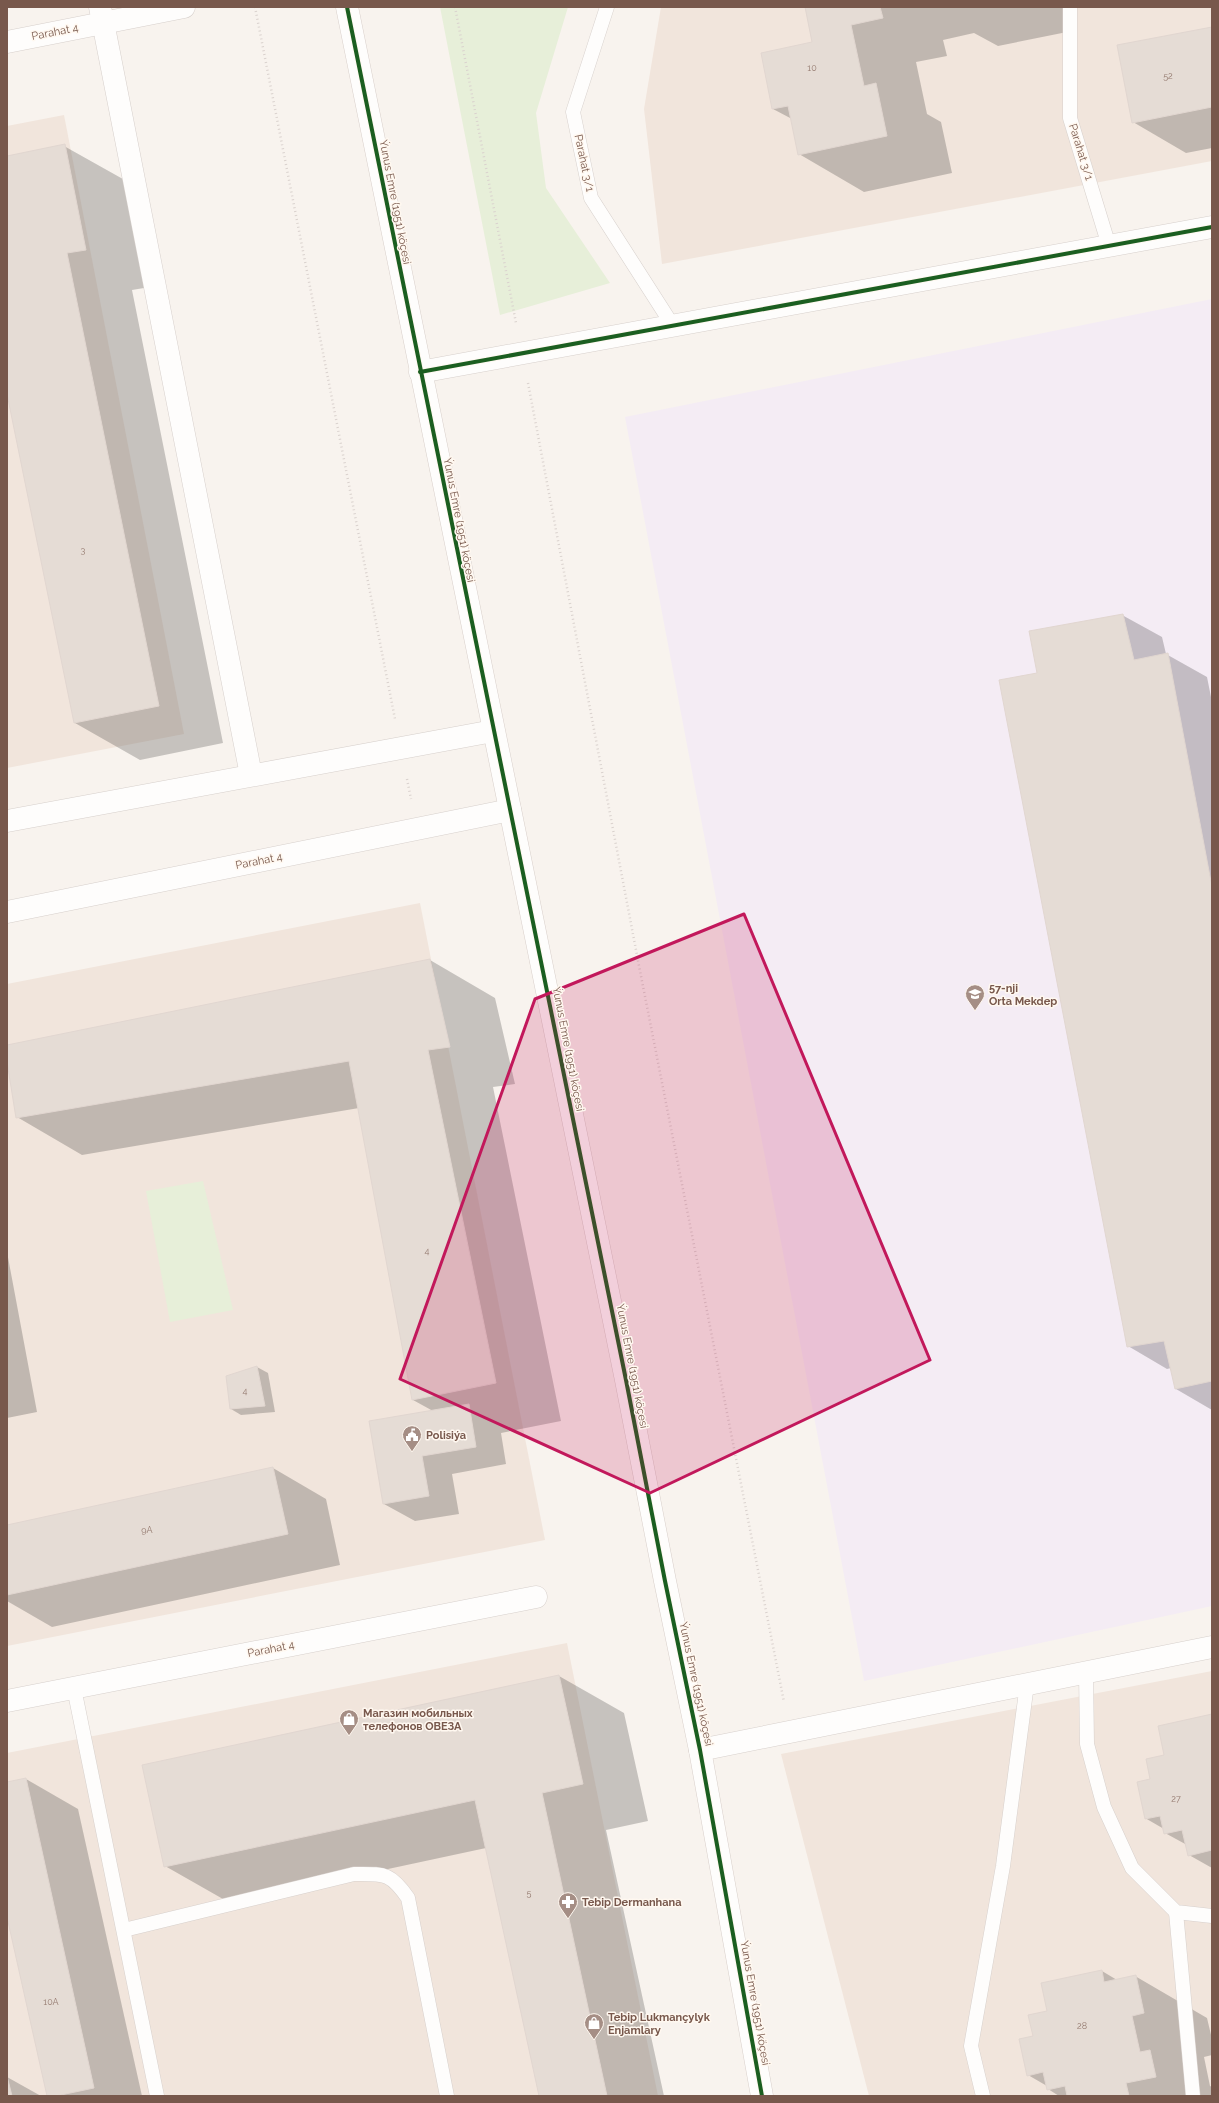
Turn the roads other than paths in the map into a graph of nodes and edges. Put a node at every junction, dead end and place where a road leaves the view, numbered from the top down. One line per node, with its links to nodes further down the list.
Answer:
1 (184, 7): 5 (street, Parahat 4)
2 (347, 7): 10 (street, Ýunus Emre (1951) köçesi)
3 (607, 7): 9 (lane, Parahat 3/1)
4 (1070, 7): 8 (lane, Parahat 3/1)
5 (102, 15): 6 (street, Parahat 4); 12 (street)
6 (7, 42)
7 (1212, 227): 8 (street)
8 (1109, 246): 9 (street)
9 (673, 326): 10 (street)
10 (420, 372): 11 (street, Ýunus Emre (1951) köçesi)
11 (493, 730): 12 (street); 13 (street, Ýunus Emre (1951) köçesi)
12 (251, 775): 14 (street)
13 (510, 810): 15 (street, Parahat 4); 22 (street, Ýunus Emre (1951) köçesi)
14 (7, 820)
15 (7, 912)
16 (536, 1598): 20 (street, Parahat 4)
17 (1212, 1647): 18 (street)
18 (1086, 1672): 19 (street); 23 (lane)
19 (1027, 1684): 22 (street); 29 (lane)
20 (74, 1688): 21 (street, Parahat 4); 25 (lane)
21 (7, 1701)
22 (700, 1750): 28 (street, Ýunus Emre (1951) köçesi)
23 (1176, 1912): 24 (lane); 30 (lane)
24 (1212, 1916)
25 (124, 1930): 26 (lane); 27 (lane)
26 (158, 2096)
27 (447, 2096)
28 (762, 2096)
29 (983, 2096)
30 (1193, 2096)

